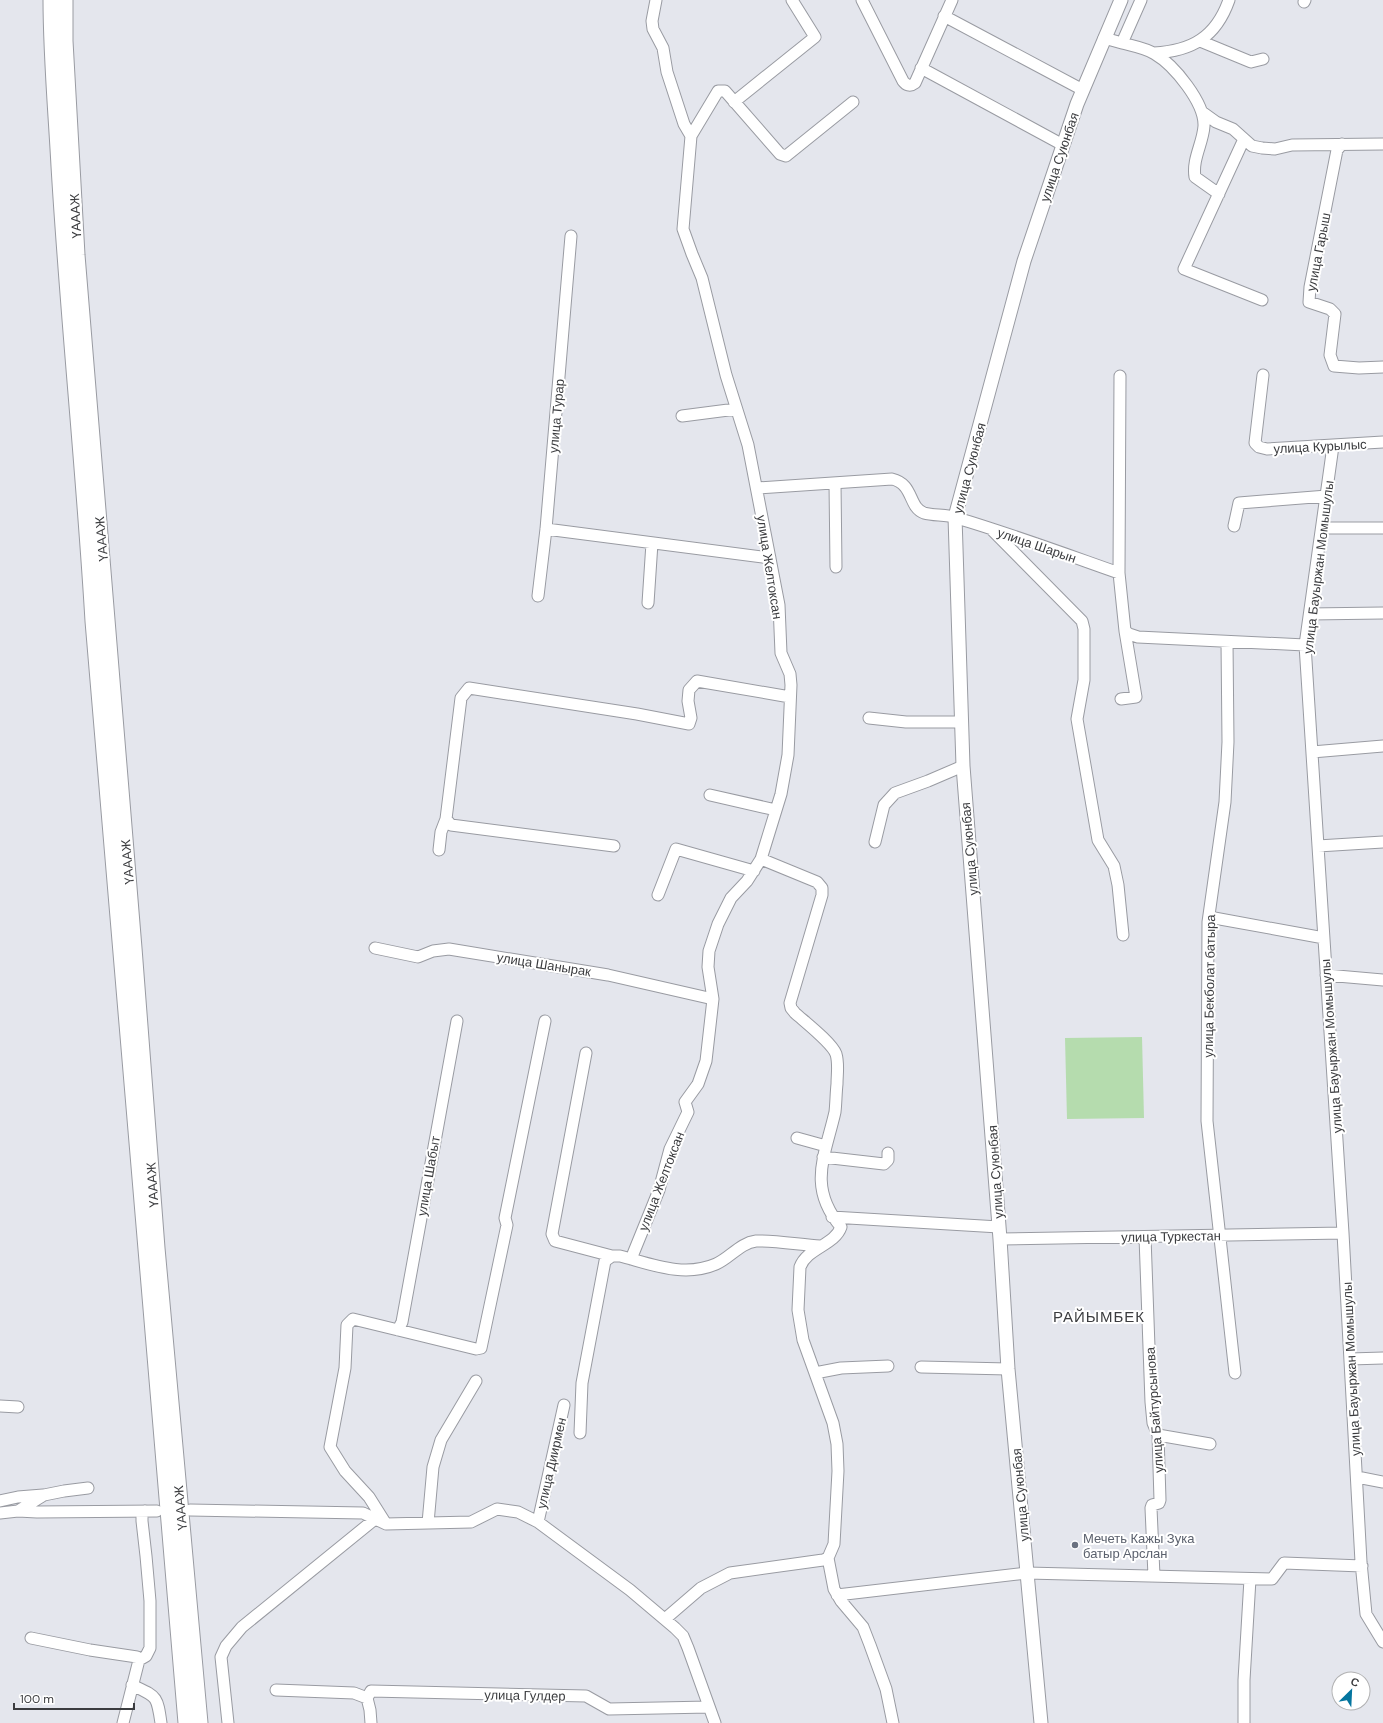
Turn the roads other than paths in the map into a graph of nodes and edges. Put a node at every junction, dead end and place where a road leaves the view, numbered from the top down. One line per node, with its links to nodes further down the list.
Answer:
1 (51, 0): 141 (highway, ҮАААЖ)
2 (65, 0): 142 (highway, ҮАААЖ)
3 (656, 0): 21 (street)
4 (792, 0): 18 (street)
5 (862, 0): 16 (street)
6 (952, 0): 10 (street)
7 (1121, 0): 11 (main road, улица Суюнбая)
8 (1141, 0): 13 (street)
9 (1230, 0): 12 (street)
10 (944, 16): 16 (street); 17 (street)
11 (1104, 38): 13 (street); 17 (main road, улица Суюнбая)
12 (1200, 41): 14 (street); 15 (street)
13 (1122, 43): 14 (street)
14 (1154, 53): 20 (street)
15 (1263, 59)
16 (921, 68): 25 (street)
17 (1083, 90): 25 (main road, улица Суюнбая)
18 (734, 102): 19 (street); 21 (street)
19 (853, 102)
20 (1202, 112): 22 (street); 26 (street)
21 (691, 136): 32 (street, улица Желтоксан)
22 (1244, 139): 23 (street); 26 (street)
23 (1342, 144): 24 (street); 29 (street, улица Гарыш)
24 (1383, 144)
25 (1063, 145): 39 (main road, улица Суюнбая)
26 (1219, 194): 28 (street)
27 (571, 236): 43 (street, улица Турар)
28 (1262, 300)
29 (1383, 367)
30 (1263, 375): 35 (street, улица Курылыс)
31 (1120, 376): 48 (street)
32 (736, 409): 33 (street); 37 (street, улица Желтоксан)
33 (682, 416)
34 (1383, 442): 35 (street, улица Курылыс)
35 (1333, 446): 38 (street, улица Бауыржан Момышулы)
36 (835, 483): 37 (street); 39 (street, улица Шарын); 47 (street)
37 (756, 488): 46 (street, улица Желтоксан)
38 (1326, 496): 40 (street); 41 (street, улица Бауыржан Момышулы)
39 (955, 517): 44 (street, улица Шарын); 59 (main road, улица Суюнбая)
40 (1234, 526)
41 (1322, 528): 42 (street); 52 (street, улица Бауыржан Момышулы)
42 (1383, 528)
43 (546, 529): 45 (street); 49 (street, улица Турар)
44 (991, 529): 48 (street, улица Шарын); 75 (street)
45 (652, 543): 46 (street); 50 (street)
46 (770, 558): 56 (street, улица Желтоксан)
47 (836, 567)
48 (1119, 573): 53 (street)
49 (538, 596)
50 (648, 603)
51 (1383, 613): 52 (street)
52 (1310, 614): 55 (street, улица Бауыржан Момышулы)
53 (1125, 631): 54 (street); 57 (street)
54 (1227, 642): 55 (street); 74 (street, улица Бекболат батыра)
55 (1305, 645): 61 (street, улица Бауыржан Момышулы)
56 (790, 697): 64 (street, улица Желтоксан); 65 (street)
57 (1121, 699)
58 (869, 718): 59 (street)
59 (960, 722): 62 (main road, улица Суюнбая)
60 (1383, 746): 61 (street)
61 (1312, 752): 69 (street, улица Бауыржан Момышулы)
62 (962, 766): 66 (street); 89 (main road, улица Суюнбая)
63 (710, 794): 64 (street)
64 (776, 810): 71 (street, улица Желтоксан)
65 (446, 819): 68 (street); 70 (street)
66 (875, 842)
67 (1383, 842): 69 (street)
68 (614, 846)
69 (1318, 846): 76 (street, улица Бауыржан Момышулы)
70 (439, 850)
71 (761, 858): 72 (street, улица Желтоксан); 85 (street)
72 (754, 871): 73 (street); 80 (street, улица Желтоксан)
73 (658, 895)
74 (1209, 917): 76 (street); 91 (street, улица Бекболат батыра)
75 (1123, 935)
76 (1324, 938): 78 (street, улица Бауыржан Момышулы)
77 (375, 948): 80 (street, улица Шанырак)
78 (1326, 975): 79 (street); 90 (street, улица Бауыржан Момышулы)
79 (1383, 980)
80 (713, 999): 95 (street, улица Желтоксан)
81 (457, 1021): 96 (street, улица Шабыт)
82 (545, 1022): 96 (street)
83 (586, 1053): 94 (street)
84 (797, 1138): 85 (street)
85 (826, 1146): 87 (street)
86 (888, 1153): 87 (street)
87 (823, 1157): 88 (street)
88 (832, 1217): 89 (street, улица Туркестан); 93 (street)
89 (999, 1233): 92 (street, улица Туркестан); 101 (main road, улица Суюнбая)
90 (1343, 1234): 91 (street, улица Туркестан); 98 (street, улица Бауыржан Момышулы)
91 (1220, 1235): 92 (street, улица Туркестан); 103 (street, улица Бекболат батыра)
92 (1145, 1237): 109 (street, улица Байтурсынова)
93 (820, 1246): 95 (street); 102 (street)
94 (612, 1256): 95 (street); 108 (street)
95 (630, 1259)
96 (398, 1330): 124 (street)
97 (1383, 1358): 98 (street)
98 (1350, 1359): 111 (street, улица Бауыржан Момышулы)
99 (888, 1366): 102 (street)
100 (921, 1367): 101 (street)
101 (1008, 1369): 127 (main road, улица Суюнбая)
102 (815, 1373): 125 (street)
103 (1235, 1373)
104 (476, 1381): 122 (street)
105 (564, 1405): 123 (street, улица Диирмен)
106 (0, 1406): 107 (street)
107 (18, 1407)
108 (580, 1433)
109 (1158, 1435): 110 (street); 128 (street, улица Байтурсынова)
110 (1210, 1444)
111 (1357, 1477): 112 (street); 126 (street, улица Бауыржан Момышулы)
112 (1383, 1482)
113 (88, 1488): 114 (street)
114 (44, 1495): 115 (street); 116 (street)
115 (0, 1501)
116 (18, 1510): 117 (street); 120 (street)
117 (145, 1510): 119 (street); 134 (street)
118 (190, 1510): 121 (street)
119 (157, 1511)
120 (0, 1513)
121 (375, 1519): 124 (street); 143 (street)
122 (428, 1522): 123 (street); 124 (street)
123 (538, 1522): 131 (street)
124 (386, 1524)
125 (828, 1558): 130 (street); 131 (street)
126 (1362, 1566): 129 (street); 133 (street, улица Бауыржан Момышулы)
127 (1027, 1573): 128 (street); 130 (street); 147 (main road, улица Суюнбая)
128 (1154, 1576): 129 (street)
129 (1250, 1579): 148 (street)
130 (838, 1595): 146 (street)
131 (665, 1620): 138 (street)
132 (31, 1638): 134 (street)
133 (1383, 1642)
134 (139, 1660): 135 (street)
135 (132, 1685): 139 (street); 140 (street)
136 (276, 1690): 137 (street)
137 (367, 1698): 138 (street, улица Гулдер); 144 (street)
138 (709, 1707): 145 (street)
139 (123, 1723)
140 (161, 1723)
141 (186, 1723)
142 (200, 1723)
143 (228, 1723)
144 (371, 1723)
145 (715, 1723)
146 (893, 1723)
147 (1041, 1723)
148 (1244, 1723)

